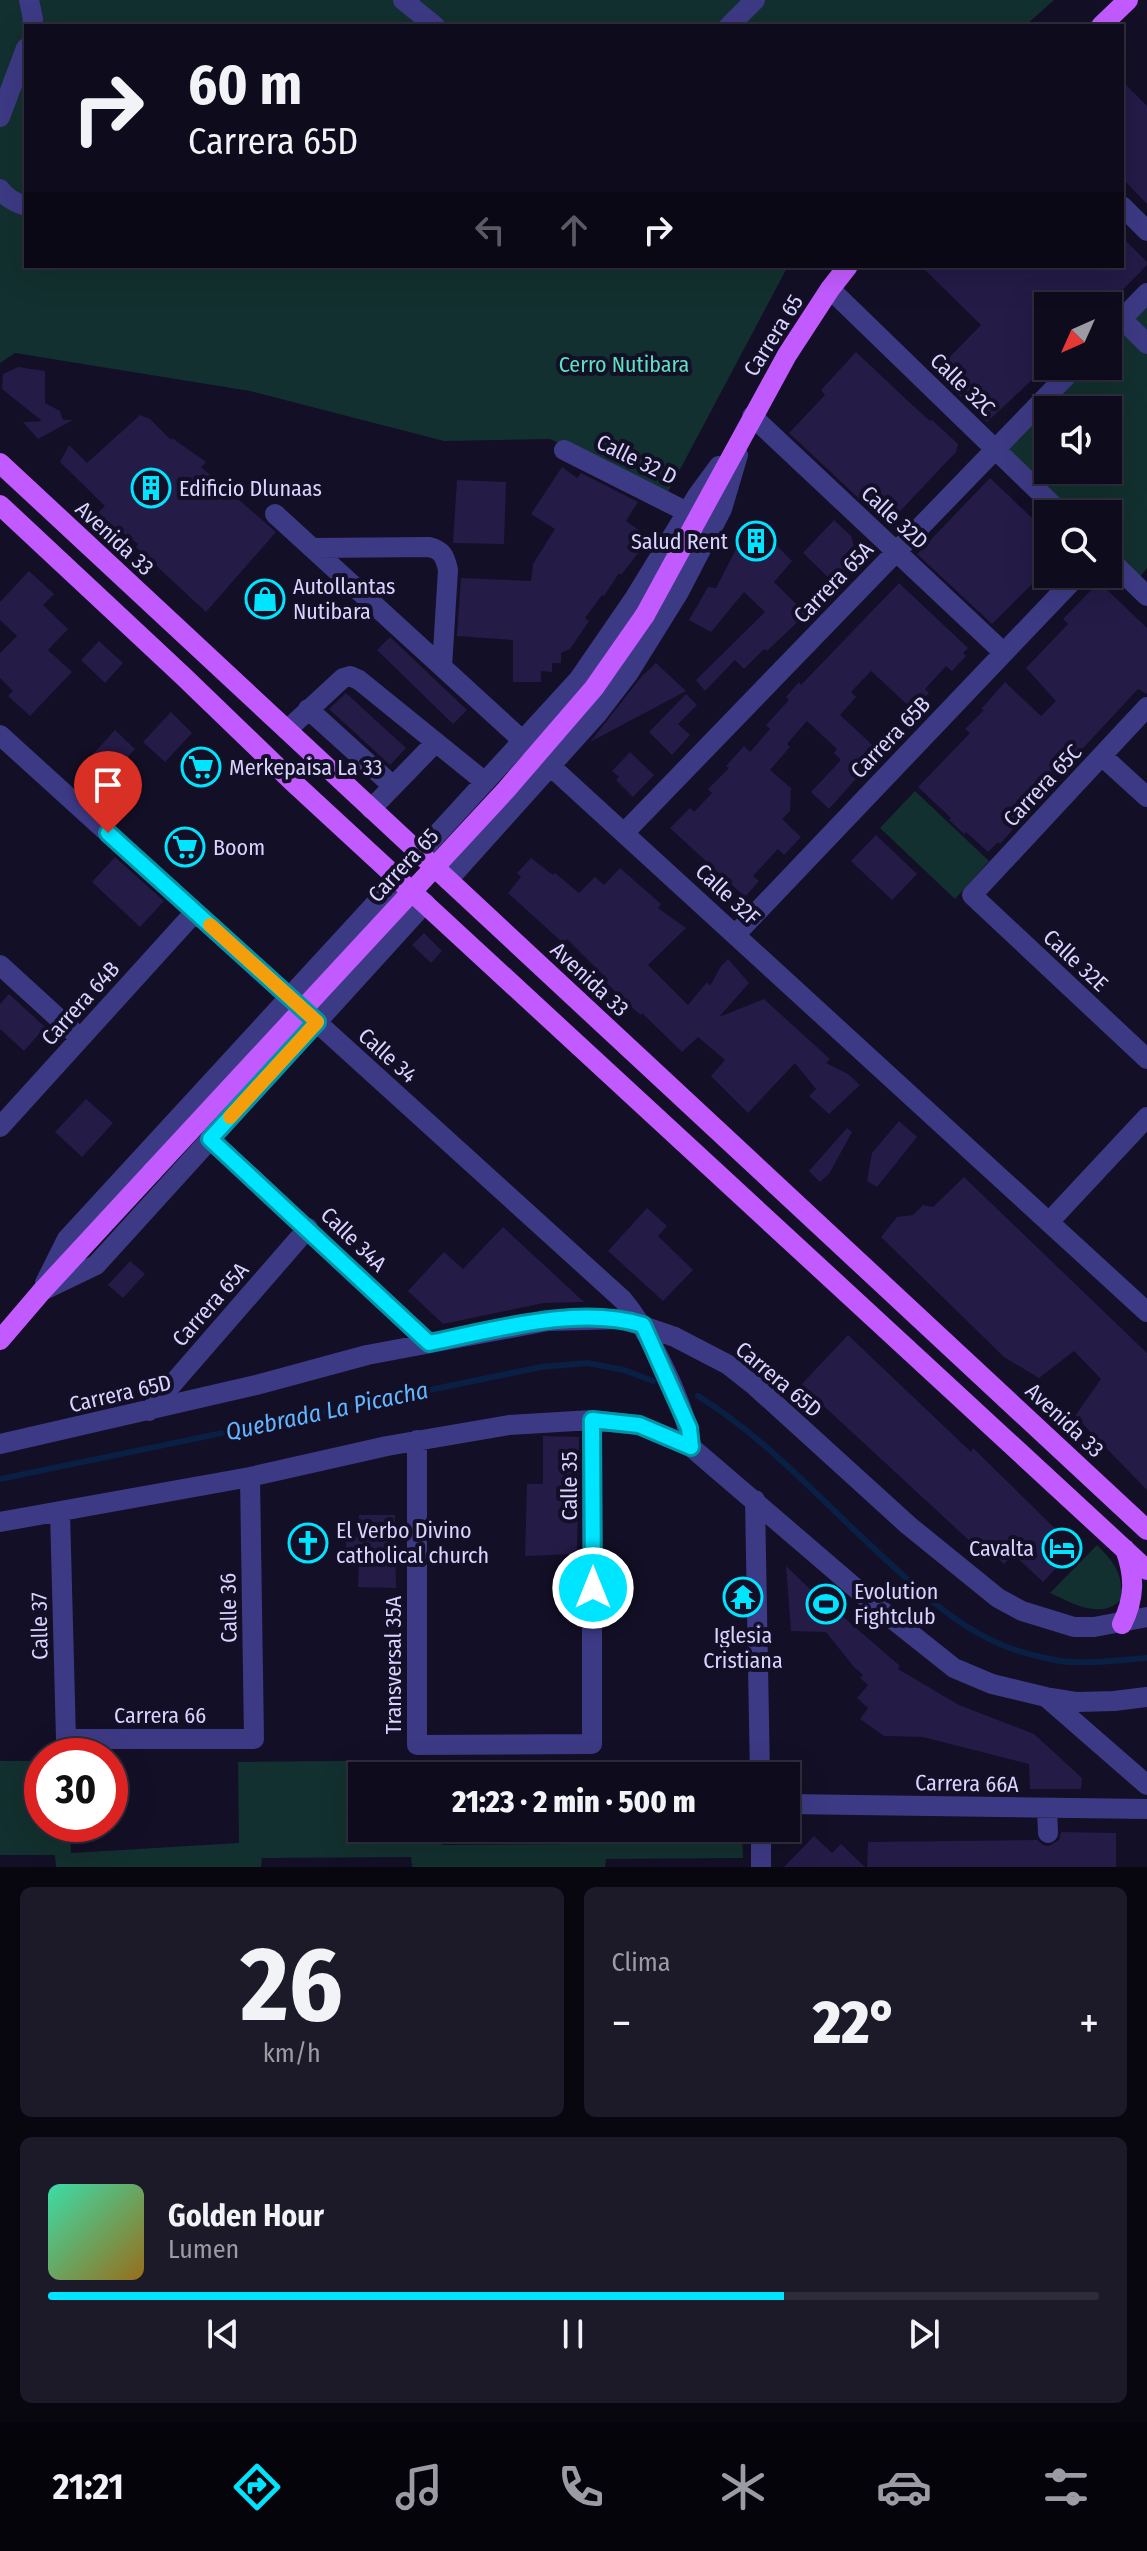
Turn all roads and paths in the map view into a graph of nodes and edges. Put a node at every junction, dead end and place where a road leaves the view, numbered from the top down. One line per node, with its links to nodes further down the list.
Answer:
1 (29, 0): 5 (street)
2 (403, 0): 6 (street)
3 (755, 0): 7 (street)
4 (1128, 0): 8 (main road)
5 (32, 24)
6 (433, 24)
7 (731, 24)
8 (1103, 24)
9 (24, 53): 10 (street)
10 (0, 117)
11 (0, 189): 12 (street)
12 (24, 206)
13 (1124, 208): 14 (street)
14 (1147, 231)
15 (846, 268): 16 (main road, Carrera 65)
16 (830, 289): 22 (main road, Carrera 65); 23 (street, Calle 32C)
17 (1147, 293): 18 (street)
18 (1122, 319)
19 (1122, 330): 20 (street)
20 (1147, 344)
21 (1062, 380): 23 (street, Carrera 65A)
22 (748, 424): 28 (street, Carrera 65); 31 (street, Calle 32D); 44 (street, Carrera 65); 68 (main road, Carrera 65, bridge)
23 (995, 449): 26 (street, Calle 32C); 31 (street, Carrera 65A)
24 (564, 450): 28 (street, Calle 32 D)
25 (0, 463): 39 (main road, Avenida 33)
26 (1048, 500)
27 (0, 505): 51 (main road)
28 (687, 512): 41 (street, Carrera 65)
29 (275, 514): 30 (street, Calle 32F)
30 (312, 548): 36 (street, Calle 32F); 36 (street)
31 (896, 552): 35 (street, Calle 32D); 49 (street, Carrera 65A)
32 (1122, 569): 33 (street)
33 (1144, 587)
34 (1066, 588): 35 (street, Carrera 65B)
35 (1004, 653): 56 (street, Carrera 65B)
36 (442, 667): 41 (street, Calle 32F)
37 (1147, 707): 43 (street, Carrera 65C)
38 (308, 709): 39 (street); 42 (street); 46 (street)
39 (287, 730): 48 (main road, Avenida 33)
40 (0, 735): 55 (street, Calle 34)
41 (523, 740): 44 (street, Calle 32F); 45 (street, Carrera 65)
42 (436, 742): 45 (street); 46 (street)
43 (1102, 756): 47 (street); 53 (street, Carrera 65C)
44 (551, 766): 49 (street, Calle 32F); 52 (street, Carrera 65)
45 (485, 782): 50 (street, Carrera 65)
46 (393, 786): 48 (street)
47 (1147, 797)
48 (371, 809): 50 (main road, Avenida 33)
49 (625, 832): 56 (street, Calle 32F)
50 (419, 854): 52 (main road, Avenida 33)
51 (398, 879): 54 (main road); 58 (street, Carrera 65)
52 (448, 880): 85 (main road, Avenida 33)
53 (972, 895): 61 (street, Calle 32E)
54 (425, 903): 59 (street, Carrera 65); 86 (main road)
55 (195, 912): 58 (street, Calle 34); 60 (street, Carrera 64B)
56 (736, 934): 65 (street, Calle 32F)
57 (0, 965): 60 (street)
58 (289, 997): 59 (street, Calle 34); 68 (street, Carrera 65)
59 (317, 1022): 64 (street, Carrera 65); 67 (street, Calle 34)
60 (80, 1038): 63 (street, Carrera 64B)
61 (1147, 1059)
62 (1147, 1117): 65 (street)
63 (0, 1127)
64 (210, 1139): 66 (street, Calle 34A); 68 (street, Carrera 65)
65 (1049, 1222): 69 (street, Calle 32F)
66 (308, 1228): 73 (street, Calle 34A); 76 (street, Carrera 65A)
67 (602, 1281): 70 (street); 71 (street, Calle 34)
68 (42, 1291): 72 (main road, Carrera 65)
69 (1147, 1312)
70 (602, 1318): 71 (street, Carrera 65D); 73 (street, Carrera 65D)
71 (643, 1325): 74 (street, Carrera 65D); 75 (street, Calle 34)
72 (0, 1340)
73 (429, 1343): 76 (street, Carrera 65D)
74 (699, 1349): 75 (street); 89 (street, Carrera 65D)
75 (662, 1366): 80 (street, Calle 34)
76 (149, 1411): 79 (street, Carrera 65D)
77 (592, 1420): 78 (street); 80 (street); 95 (street, Calle 35)
78 (417, 1440): 81 (street); 95 (street, Transversal 35A)
79 (0, 1444)
80 (691, 1447): 82 (street)
81 (250, 1477): 83 (street); 94 (street, Calle 36)
82 (755, 1500): 90 (street); 96 (street)
83 (60, 1511): 84 (street); 92 (street, Calle 37)
84 (0, 1522)
85 (1147, 1530)
86 (1125, 1549): 87 (main road); 89 (main road)
87 (1147, 1570)
88 (1147, 1617): 89 (street, Carrera 65D)
89 (1122, 1624)
90 (1046, 1697): 91 (street); 97 (street)
91 (1147, 1697)
92 (66, 1738)
93 (128, 1739): 94 (street, Carrera 66)
94 (254, 1739)
95 (417, 1745)
96 (760, 1762)
97 (1147, 1785)
98 (800, 1804): 99 (street, Carrera 66A)
99 (1047, 1808): 100 (street, Carrera 66A); 101 (street)
100 (1147, 1809)
101 (1048, 1833)
102 (761, 1842): 103 (street)
103 (761, 1867)

